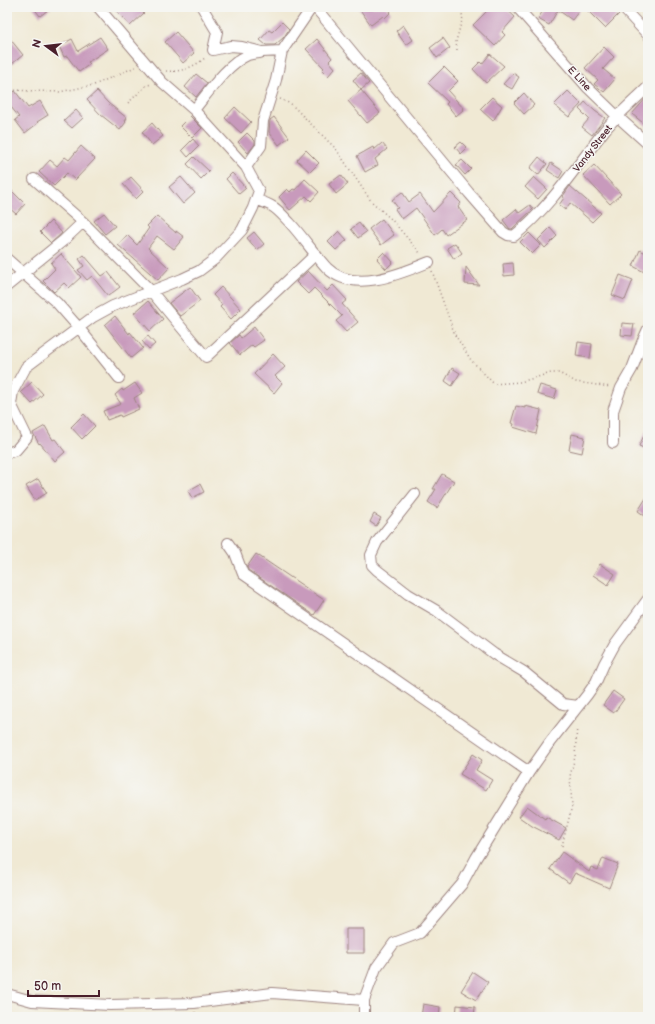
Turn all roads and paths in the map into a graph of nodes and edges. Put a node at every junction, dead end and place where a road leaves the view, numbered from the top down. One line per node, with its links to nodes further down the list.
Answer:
1 (98, 7): 13 (street)
2 (202, 7): 9 (street)
3 (312, 7): 11 (street)
4 (316, 7): 19 (street, Vandy Street)
5 (459, 7): 10 (path)
6 (517, 7): 19 (street, E Line)
7 (622, 7): 8 (street)
8 (646, 30)
9 (214, 49): 12 (street); 13 (path)
10 (457, 50)
11 (282, 51): 12 (street); 21 (street)
12 (262, 52): 18 (street)
13 (145, 64): 14 (street); 16 (path)
14 (162, 82): 17 (path); 18 (street)
15 (648, 87): 19 (street, Vandy Street)
16 (7, 91)
17 (128, 103)
18 (194, 110): 21 (street)
19 (618, 117): 20 (street, E Line)
20 (648, 144)
21 (246, 167): 23 (street)
22 (34, 179): 24 (street)
23 (256, 200): 25 (street); 30 (street)
24 (83, 222): 28 (street); 30 (street)
25 (316, 254): 27 (street); 30 (street)
26 (7, 259): 28 (street)
27 (429, 262)
28 (23, 274): 29 (street); 31 (street)
29 (7, 286)
30 (151, 291): 31 (street)
31 (79, 328): 33 (street); 35 (street)
32 (648, 329): 34 (street)
33 (119, 378)
34 (613, 444)
35 (7, 453)
36 (415, 494): 39 (street)
37 (228, 544): 40 (street)
38 (648, 599): 39 (street)
39 (575, 708): 40 (street); 41 (path)
40 (529, 772): 43 (street)
41 (562, 846)
42 (7, 994): 43 (street)
43 (364, 1000): 44 (street)
44 (364, 1017)

